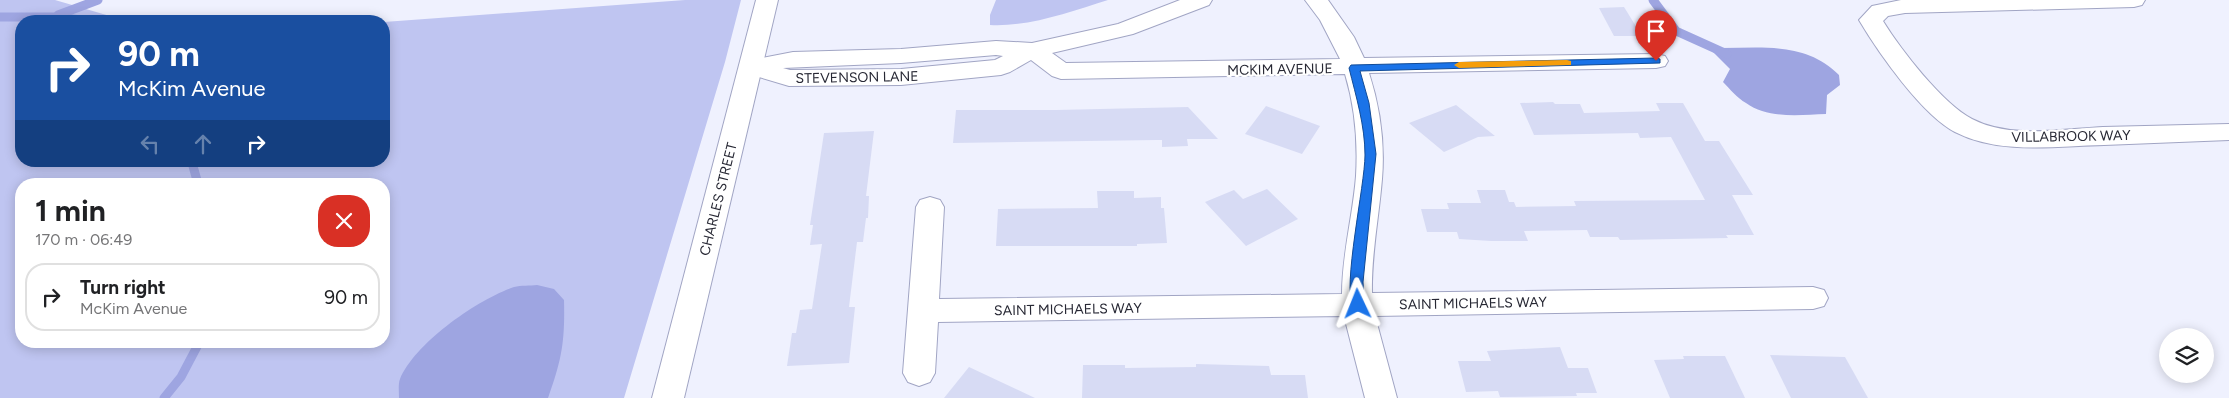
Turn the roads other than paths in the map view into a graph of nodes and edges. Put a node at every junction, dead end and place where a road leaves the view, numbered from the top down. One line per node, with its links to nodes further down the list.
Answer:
1 (767, 0): 7 (street, CHARLES STREET)
2 (1202, 0): 5 (street, STEVENSON LANE)
3 (1316, 0): 8 (street)
4 (2134, 0): 9 (street, VILLABROOK WAY)
5 (1032, 50): 7 (street, STEVENSON LANE); 8 (street, MCKIM AVENUE)
6 (1656, 61): 8 (street, MCKIM AVENUE)
7 (751, 67): 15 (street, CHARLES STREET)
8 (1354, 68): 12 (street)
9 (2229, 132)
10 (930, 207): 13 (street)
11 (1813, 298): 12 (street, SAINT MICHAELS WAY)
12 (1358, 304): 13 (street, SAINT MICHAELS WAY); 16 (street)
13 (923, 311): 14 (street)
14 (918, 373)
15 (668, 398)
16 (1381, 398)

